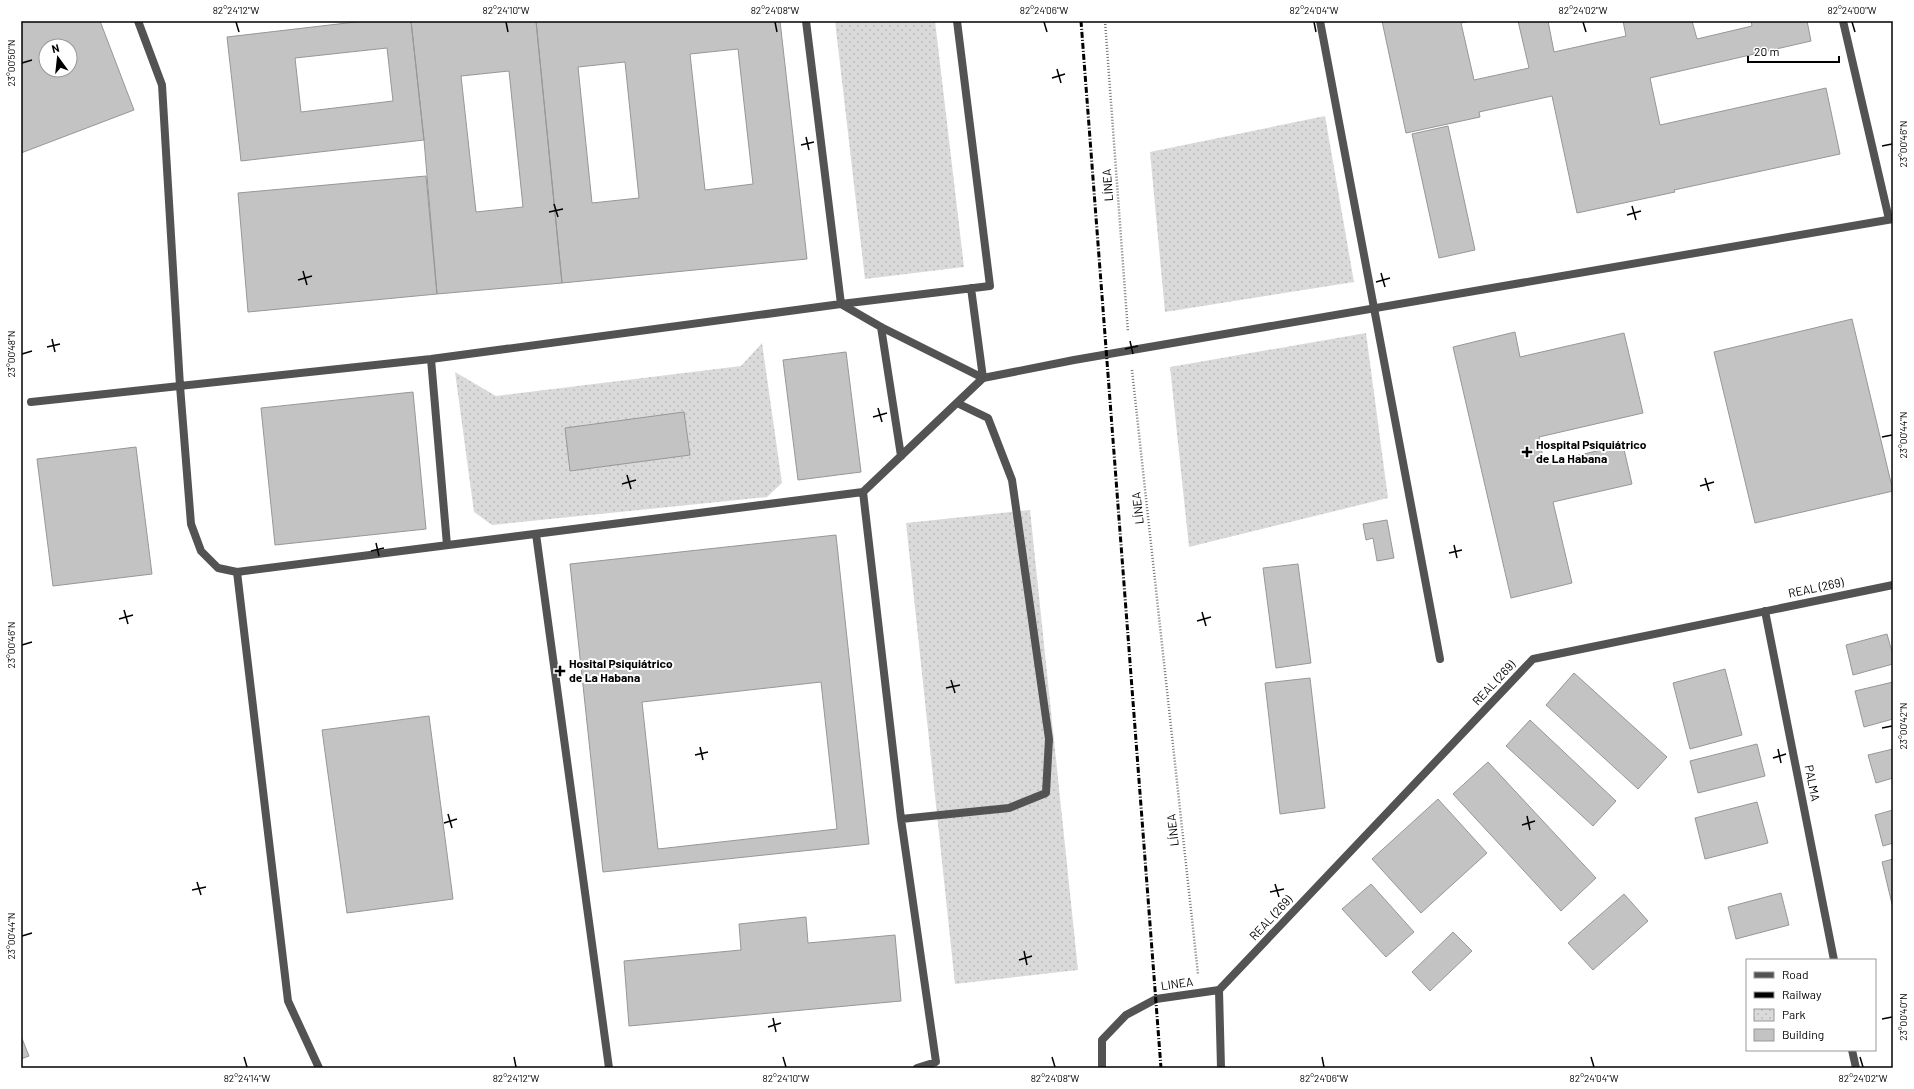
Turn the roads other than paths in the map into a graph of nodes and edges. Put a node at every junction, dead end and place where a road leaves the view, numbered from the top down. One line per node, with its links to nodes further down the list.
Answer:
1 (138, 21): 13 (street)
2 (806, 21): 8 (street)
3 (957, 21): 7 (street)
4 (1320, 21): 9 (street)
5 (1843, 21): 6 (street)
6 (1891, 219): 9 (street)
7 (971, 288): 8 (street); 12 (street)
8 (841, 304): 10 (street); 11 (street)
9 (1374, 309): 12 (street); 23 (street)
10 (881, 327): 12 (street); 16 (street)
11 (431, 359): 13 (street); 19 (street)
12 (983, 378): 15 (street)
13 (180, 386): 14 (street); 20 (street)
14 (31, 402)
15 (957, 403): 16 (street); 24 (street)
16 (901, 456): 17 (street)
17 (863, 492): 18 (street); 24 (street)
18 (536, 534): 19 (street); 29 (street)
19 (447, 545): 20 (street)
20 (237, 572): 28 (street)
21 (1893, 585): 22 (street, REAL (269))
22 (1765, 611): 25 (street, PALMA); 26 (street, REAL (269))
23 (1440, 659)
24 (901, 819): 30 (street)
25 (1834, 959)
26 (1219, 990): 31 (street, LINEA); 32 (street)
27 (1852, 1051): 33 (street)
28 (319, 1068)
29 (609, 1068)
30 (917, 1068)
31 (1102, 1068)
32 (1221, 1068)
33 (1856, 1068)

